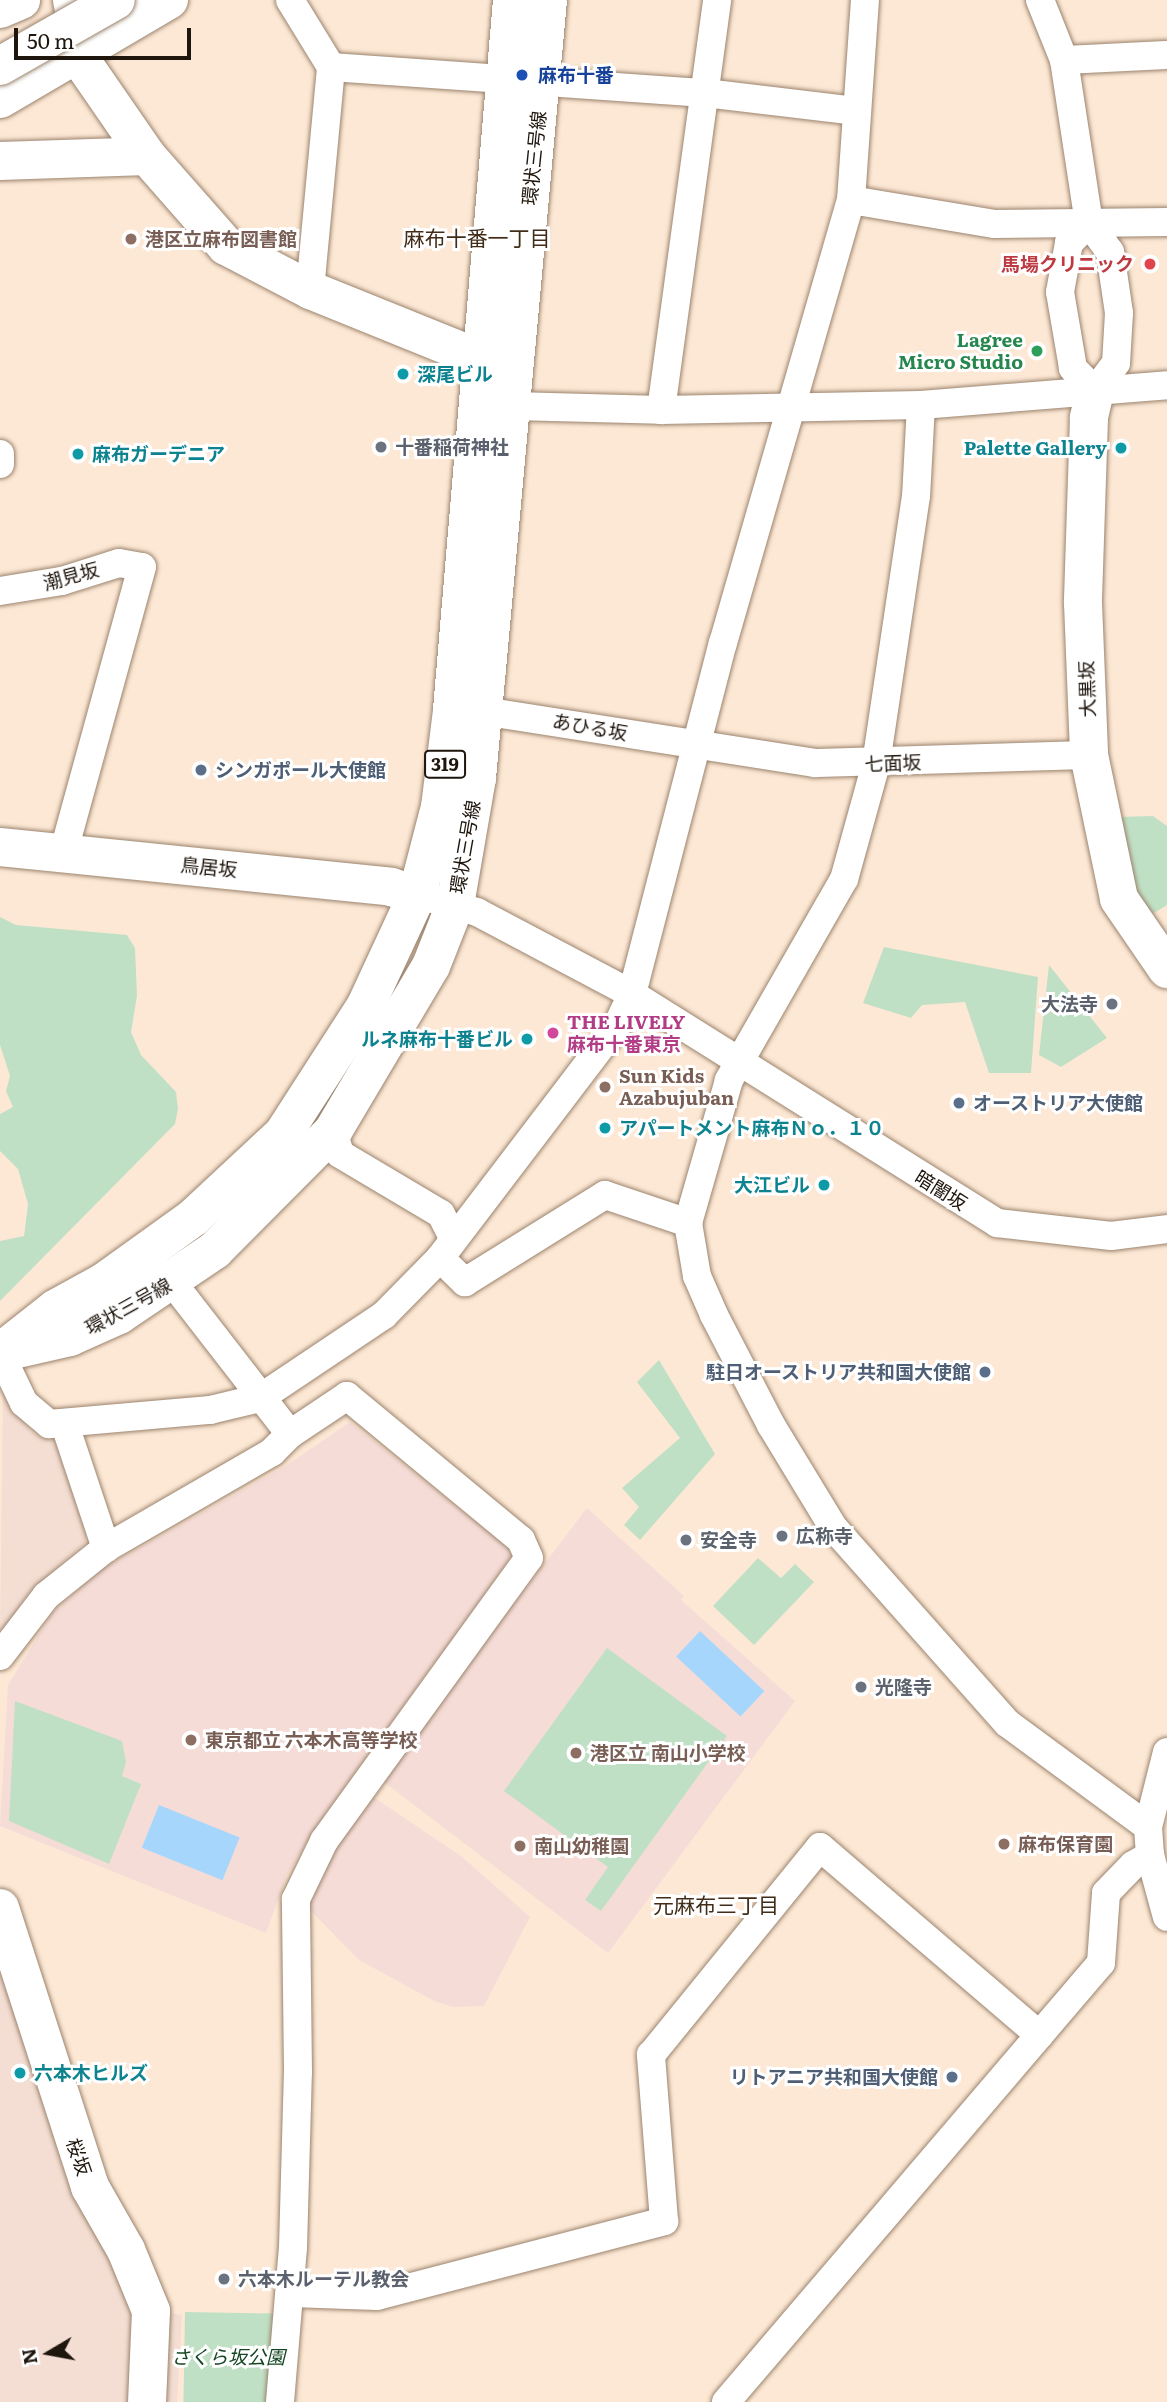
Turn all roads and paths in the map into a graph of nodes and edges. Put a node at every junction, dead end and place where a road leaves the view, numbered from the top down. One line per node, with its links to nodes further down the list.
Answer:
1 (21, 0): 13 (main road)
2 (72, 0): 16 (main road)
3 (89, 0): 14 (main road)
4 (114, 0): 14 (main road, bridge)
5 (133, 0): 14 (main road, bridge)
6 (169, 0): 16 (main road)
7 (290, 0): 18 (street)
8 (512, 0): 19 (main road, 環状三号線 / 319)
9 (548, 0): 19 (main road, 環状三号線 / 319)
10 (717, 0): 20 (street)
11 (865, 0): 22 (street)
12 (1040, 0): 17 (street)
13 (0, 9)
14 (7, 55)
15 (1167, 55): 17 (street)
16 (80, 56): 21 (main road); 23 (main road)
17 (1064, 60): 27 (street)
18 (331, 67): 19 (street); 28 (street)
19 (524, 82): 20 (street); 29 (main road, 環状三号線 / 319); 33 (main road, 環状三号線 / 319)
20 (705, 93): 22 (street); 35 (street)
21 (0, 99)
22 (857, 111): 25 (street)
23 (147, 156): 24 (main road); 28 (main road)
24 (0, 161)
25 (851, 200): 27 (street); 34 (street)
26 (1167, 222): 27 (street)
27 (1089, 223): 31 (street); 31 (street)
28 (310, 290): 29 (main road)
29 (483, 360): 33 (main road); 43 (main road, 環状三号線 / 319)
30 (1167, 385): 31 (street)
31 (1095, 391): 32 (street); 39 (main road, 大黒坂)
32 (921, 405): 34 (street); 40 (street)
33 (513, 406): 35 (street); 37 (main road, 環状三号線 / 319)
34 (791, 409): 35 (street); 38 (street)
35 (661, 410)
36 (0, 591): 42 (street, 潮見坂)
37 (483, 711): 38 (street, あひる坂); 44 (main road, 環状三号線 / 319)
38 (697, 745): 40 (street, 七面坂); 46 (street)
39 (1089, 755): 40 (street, 七面坂); 45 (main road, 大黒坂)
40 (876, 764): 47 (street)
41 (0, 847): 42 (main road, 鳥居坂)
42 (64, 851): 43 (main road, 鳥居坂)
43 (416, 895): 44 (street, 暗闇坂); 53 (main road, 環状三号線 / 319)
44 (455, 905): 46 (street, 暗闇坂); 48 (main road, 環状三号線 / 319)
45 (1167, 969)
46 (632, 994): 47 (street, 暗闇坂); 51 (street)
47 (743, 1061): 49 (street); 50 (street, 暗闇坂)
48 (333, 1131): 51 (street); 52 (main road, 環状三号線 / 319)
49 (688, 1223): 51 (street); 60 (street)
50 (1167, 1229)
51 (447, 1248): 54 (street)
52 (172, 1282): 53 (main road, 環状三号線 / 319); 54 (street)
53 (0, 1353): 55 (street)
54 (260, 1398): 55 (street); 56 (street)
55 (65, 1425): 57 (street)
56 (290, 1434): 57 (street); 65 (street)
57 (106, 1548): 58 (street)
58 (0, 1656)
59 (1167, 1752): 60 (street)
60 (1148, 1827): 61 (street)
61 (1150, 1856): 63 (street); 64 (street)
62 (0, 1908): 66 (main road, 桜坂)
63 (1167, 1917)
64 (1039, 2035): 65 (street); 68 (street)
65 (291, 2293): 67 (street)
66 (147, 2402)
67 (280, 2402)
68 (726, 2402)

